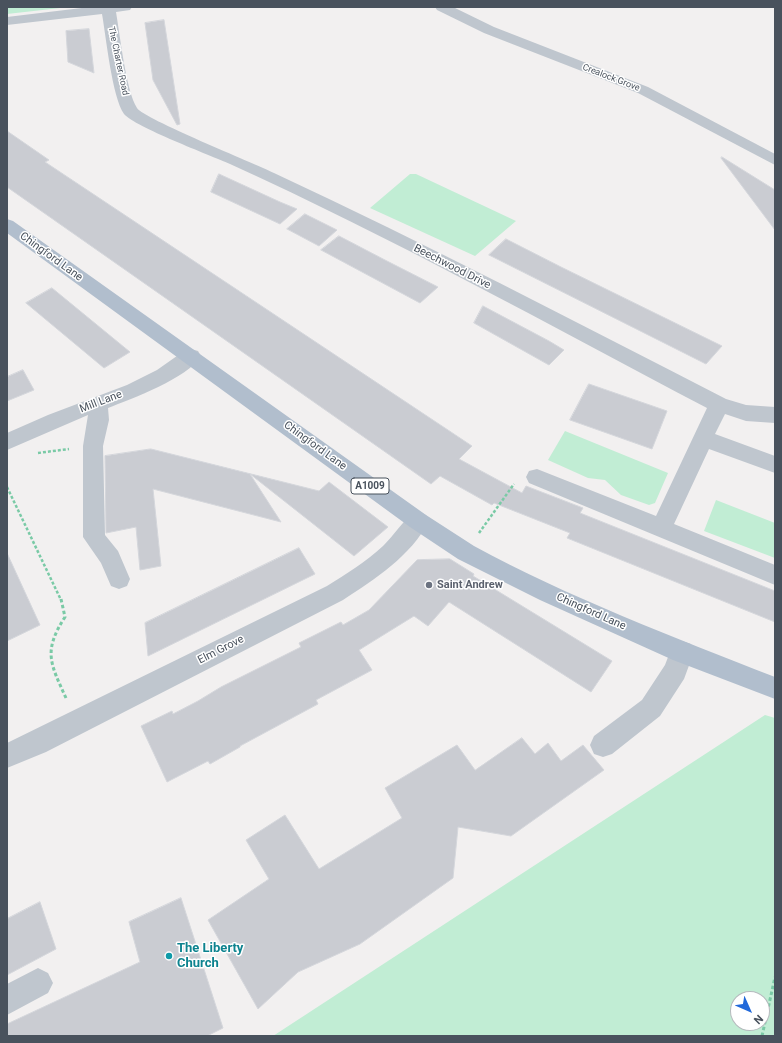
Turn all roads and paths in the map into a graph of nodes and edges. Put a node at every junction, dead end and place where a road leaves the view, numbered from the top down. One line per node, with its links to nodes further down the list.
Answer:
1 (125, 7): 3 (street)
2 (442, 7): 6 (street, Crealock Grove)
3 (108, 9): 4 (street); 5 (street, The Charter Road)
4 (7, 21)
5 (131, 112): 10 (street, Beechwood Drive)
6 (775, 160)
7 (7, 225): 8 (main road, Chingford Lane / A1009)
8 (192, 356): 9 (street, Mill Lane); 19 (main road, Chingford Lane / A1009)
9 (97, 404): 13 (street, Mill Lane); 14 (street)
10 (719, 405): 11 (street, Beechwood Drive); 12 (street)
11 (775, 415)
12 (703, 438): 16 (street); 20 (street)
13 (7, 442)
14 (93, 446): 15 (path); 23 (street)
15 (31, 454)
16 (775, 465)
17 (537, 477): 20 (street); 21 (path)
18 (7, 487): 26 (path)
19 (418, 521): 24 (main road, Chingford Lane / A1009); 26 (street, Elm Grove)
20 (661, 528): 22 (street)
21 (476, 537)
22 (775, 575)
23 (119, 579)
24 (682, 652): 25 (main road, Chingford Lane / A1009); 27 (street)
25 (775, 688)
26 (77, 722): 28 (street, Elm Grove)
27 (603, 745)
28 (7, 756)
29 (775, 978): 32 (path)
30 (38, 983): 31 (street)
31 (7, 1000)
32 (762, 1036)

